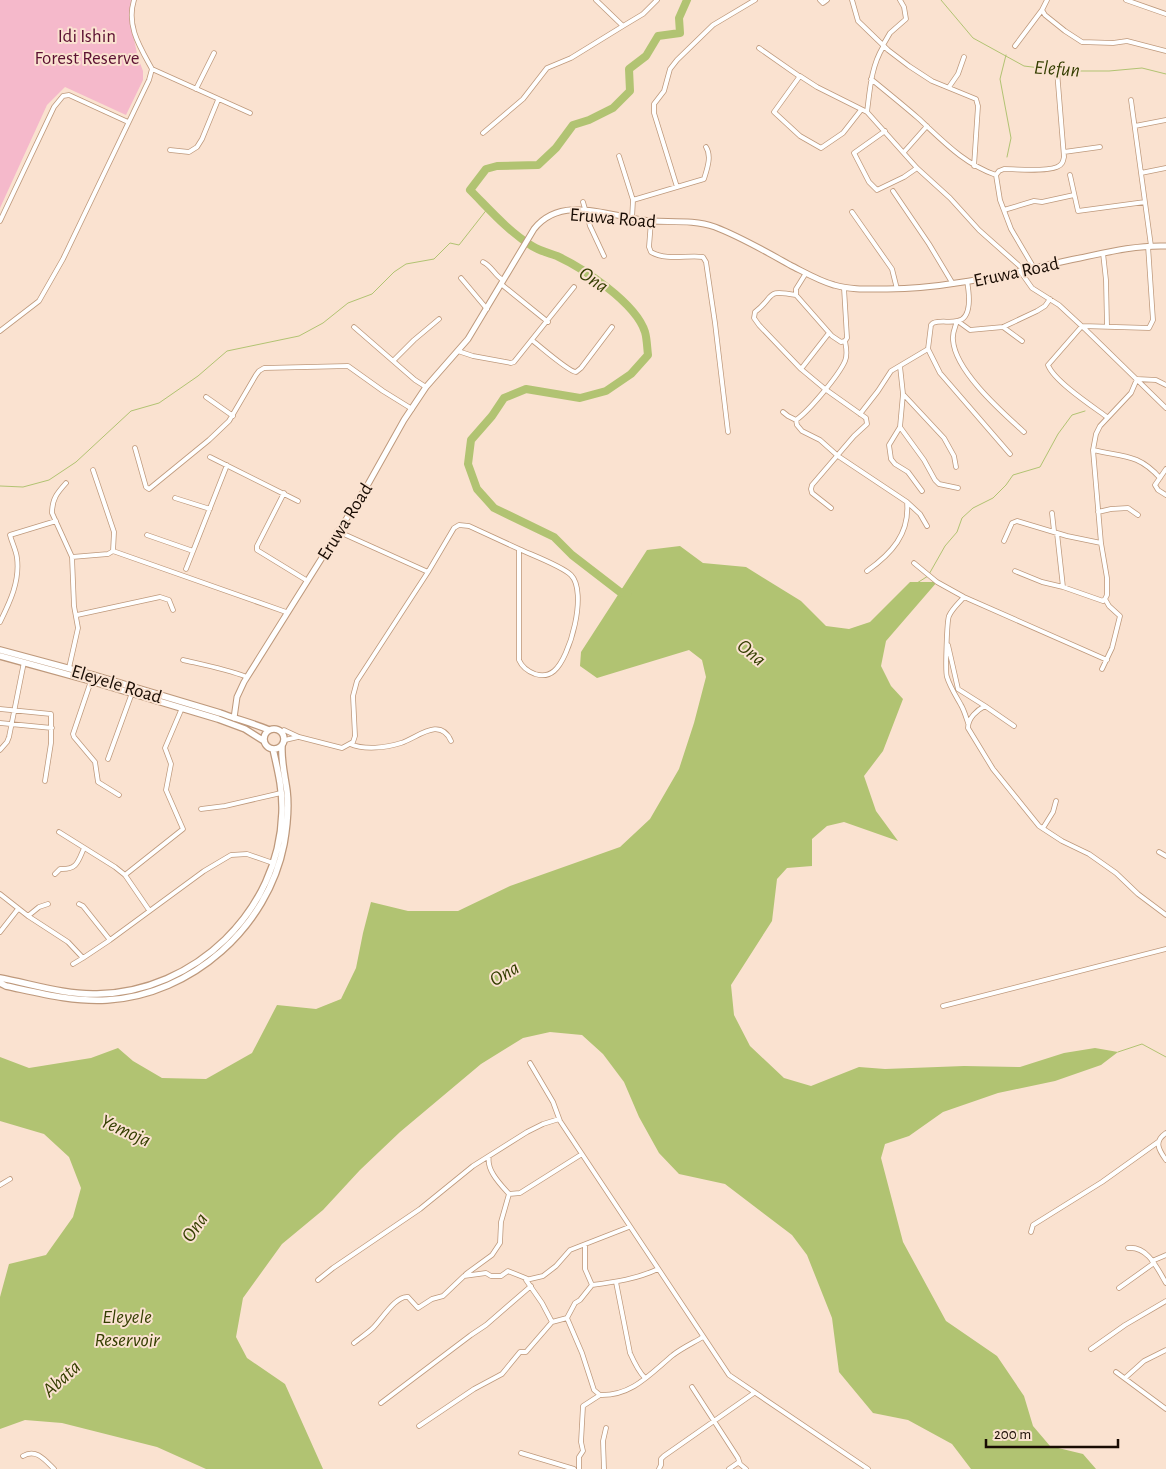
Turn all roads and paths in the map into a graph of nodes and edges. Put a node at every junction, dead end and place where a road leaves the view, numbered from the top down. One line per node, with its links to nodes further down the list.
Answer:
1 (134, 0): 22 (street)
2 (596, 0): 13 (street)
3 (657, 0): 13 (street)
4 (755, 0): 51 (street)
5 (820, 0): 6 (street)
6 (827, 0)
7 (852, 0): 14 (street)
8 (900, 0): 14 (street)
9 (1046, 0): 11 (street)
10 (1126, 0): 12 (street)
11 (1042, 10): 15 (street); 18 (street)
12 (1166, 14)
13 (623, 26): 38 (street)
14 (883, 46): 17 (street); 19 (street)
15 (1015, 46)
16 (759, 48): 24 (street)
17 (888, 50): 19 (street); 26 (street)
18 (1166, 51)
19 (880, 52): 25 (street)
20 (214, 53): 27 (street)
21 (964, 57): 26 (street)
22 (152, 69): 27 (street); 34 (street)
23 (1065, 73): 43 (street)
24 (799, 76): 30 (street); 30 (street)
25 (871, 79): 31 (street); 35 (street)
26 (949, 87): 45 (street)
27 (196, 89): 28 (street)
28 (218, 100): 32 (street); 41 (street)
29 (1131, 100): 36 (street)
30 (861, 110): 31 (street)
31 (867, 112): 37 (street)
32 (250, 113)
33 (1166, 120): 36 (street)
34 (128, 122): 61 (street); 89 (street)
35 (927, 126): 42 (street); 45 (street)
36 (1135, 126): 48 (street)
37 (884, 131): 42 (street); 46 (street)
38 (483, 133)
39 (706, 146): 51 (street)
40 (1100, 147): 43 (street)
41 (170, 150)
42 (904, 152): 46 (street)
43 (1064, 152): 49 (street)
44 (619, 156): 54 (street)
45 (974, 166): 49 (street)
46 (917, 168): 69 (street)
47 (1166, 168): 48 (street)
48 (1141, 173): 56 (street)
49 (996, 175): 58 (street)
50 (1070, 175): 53 (street)
51 (677, 188): 54 (street)
52 (893, 191): 74 (street)
53 (1074, 196): 56 (street); 58 (street)
54 (633, 200): 60 (street)
55 (583, 202): 57 (street)
56 (1145, 202): 63 (street)
57 (586, 210): 60 (main road, Eruwa Road); 66 (street); 72 (main road, Eruwa Road)
58 (1004, 210): 68 (street)
59 (852, 212): 77 (street)
60 (632, 219): 62 (main road, Eruwa Road)
61 (0, 221)
62 (651, 221): 70 (main road, Eruwa Road); 113 (street)
63 (1149, 246): 64 (main road, Eruwa Road); 65 (main road, Eruwa Road); 87 (street)
64 (1166, 246)
65 (1103, 254): 68 (main road, Eruwa Road); 87 (street)
66 (604, 256)
67 (483, 262): 72 (street)
68 (1034, 268): 69 (main road, Eruwa Road)
69 (1022, 270): 73 (main road, Eruwa Road); 79 (street)
70 (806, 273): 76 (main road, Eruwa Road); 78 (street)
71 (461, 278): 80 (street)
72 (502, 282): 80 (main road, Eruwa Road); 83 (street)
73 (967, 282): 74 (main road, Eruwa Road); 82 (street)
74 (953, 284): 77 (main road, Eruwa Road)
75 (574, 287): 83 (street)
76 (844, 288): 77 (main road, Eruwa Road); 92 (street)
77 (898, 289)
78 (796, 295): 90 (street); 98 (street)
79 (1050, 298): 85 (street); 86 (street)
80 (487, 309): 95 (main road, Eruwa Road)
81 (439, 319): 96 (street)
82 (958, 321): 85 (street); 94 (street); 114 (street)
83 (548, 322): 91 (street)
84 (612, 326): 91 (street)
85 (1003, 326): 93 (street)
86 (1082, 326): 87 (street); 99 (street); 110 (street)
87 (1107, 326)
88 (354, 327): 96 (street)
89 (0, 331)
90 (829, 333): 92 (street); 98 (street)
91 (533, 341): 95 (street)
92 (845, 341): 102 (street)
93 (1022, 341)
94 (928, 349): 97 (street); 117 (street)
95 (458, 351): 101 (main road, Eruwa Road)
96 (394, 360): 101 (street)
97 (900, 366): 103 (street); 108 (street)
98 (801, 369): 102 (street)
99 (1136, 379): 100 (street); 105 (street); 110 (street)
100 (1166, 385)
101 (426, 387): 106 (main road, Eruwa Road)
102 (825, 389): 108 (street); 111 (street)
103 (904, 394): 112 (street); 121 (street)
104 (206, 398): 109 (street)
105 (1166, 408)
106 (412, 409): 109 (street); 140 (main road, Eruwa Road)
107 (783, 412): 111 (street)
108 (860, 414): 118 (street)
109 (233, 416): 115 (street)
110 (1107, 418): 116 (street)
111 (796, 420): 118 (street)
112 (900, 427): 126 (street); 127 (street)
113 (728, 432)
114 (1024, 432)
115 (135, 448)
116 (1093, 450): 124 (street); 135 (street)
117 (1010, 454)
118 (838, 456): 132 (street); 133 (street)
119 (210, 457): 120 (street)
120 (227, 465): 128 (street); 134 (street)
121 (956, 467)
122 (1166, 469): 124 (street)
123 (92, 470): 146 (street)
124 (1160, 478): 129 (street)
125 (66, 483): 138 (street)
126 (958, 488)
127 (922, 491)
128 (284, 493): 131 (street); 154 (street)
129 (1166, 495)
130 (175, 498): 134 (street)
131 (298, 501)
132 (906, 502): 139 (street); 151 (street)
133 (831, 508)
134 (210, 509): 147 (street)
135 (1098, 512): 137 (street); 144 (street)
136 (1052, 513): 141 (street)
137 (1138, 516)
138 (56, 521): 148 (street); 159 (street)
139 (927, 526)
140 (337, 531): 153 (street); 154 (main road, Eruwa Road)
141 (1056, 532): 143 (street); 144 (street); 155 (street)
142 (147, 535): 147 (street)
143 (1004, 541)
144 (1101, 543): 157 (street)
145 (520, 550): 145 (street); 153 (street)
146 (113, 551): 148 (street); 161 (street)
147 (193, 551): 150 (street)
148 (72, 557): 162 (street)
149 (914, 563): 156 (street)
150 (186, 569)
151 (867, 571)
152 (1015, 571): 155 (street)
153 (428, 572): 192 (street)
154 (306, 580): 161 (main road, Eruwa Road)
155 (1063, 587): 157 (street)
156 (964, 597): 164 (street); 168 (street)
157 (1105, 599): 168 (street)
158 (0, 608): 159 (street)
159 (6, 610): 163 (street)
160 (173, 610): 162 (street)
161 (286, 612): 172 (main road, Eruwa Road)
162 (77, 615): 170 (street)
163 (0, 622)
164 (948, 644): 177 (street); 183 (street)
165 (0, 650): 170 (main road, Eleyele Road)
166 (0, 656): 169 (main road, Eleyele Road)
167 (183, 660): 172 (street)
168 (1107, 660): 171 (street)
169 (24, 662): 173 (main road, Eleyele Road); 180 (street)
170 (69, 668): 175 (main road, Eleyele Road)
171 (1102, 669)
172 (247, 677): 181 (main road, Eruwa Road)
173 (91, 681): 174 (main road, Eleyele Road); 199 (street)
174 (132, 693): 175 (main road, Eleyele Road); 196 (street)
175 (155, 697): 176 (main road, Eleyele Road)
176 (173, 703): 178 (main road, Eleyele Road); 181 (main road, Eleyele Road)
177 (985, 706): 183 (street); 185 (street)
178 (182, 708): 181 (main road, Eleyele Road); 209 (street)
179 (0, 709): 180 (street)
180 (13, 710): 184 (street); 186 (street)
181 (234, 722): 187 (main road); 191 (main road)
182 (0, 723): 184 (street)
183 (968, 723): 202 (street)
184 (11, 724): 186 (street); 194 (street)
185 (1014, 726)
186 (52, 728): 197 (street)
187 (269, 730): 188 (main road); 191 (main road)
188 (282, 733): 189 (street); 193 (main road)
189 (299, 737): 192 (street); 193 (street)
190 (451, 741): 192 (street)
191 (264, 742): 195 (main road)
192 (350, 744)
193 (282, 745): 195 (main road); 223 (main road)
194 (0, 750)
195 (274, 750): 198 (main road)
196 (108, 759)
197 (44, 781)
198 (281, 793): 201 (street); 207 (main road)
199 (120, 795)
200 (1056, 801): 202 (street)
201 (201, 809)
202 (1043, 828): 215 (street)
203 (59, 832): 204 (street)
204 (84, 848): 208 (street); 209 (street)
205 (1159, 852): 206 (street)
206 (1166, 856)
207 (273, 863): 214 (street); 222 (main road)
208 (55, 874)
209 (124, 875): 214 (street)
210 (0, 894): 213 (street)
211 (48, 904): 216 (street)
212 (79, 904): 218 (street)
213 (18, 909): 216 (street); 217 (street)
214 (149, 910): 218 (street)
215 (1166, 914)
216 (28, 916): 220 (street)
217 (0, 932)
218 (110, 940): 220 (street)
219 (1166, 949): 224 (street)
220 (83, 958): 221 (street)
221 (73, 964)
222 (0, 978)
223 (0, 983)
224 (943, 1006)
225 (530, 1063): 226 (street)
226 (559, 1119): 229 (street); 230 (street)
227 (1166, 1133): 228 (street)
228 (1158, 1142): 231 (street); 236 (street)
229 (582, 1154): 234 (street); 235 (street)
230 (489, 1156): 234 (street); 244 (street)
231 (1166, 1160)
232 (10, 1179): 233 (street)
233 (0, 1185)
234 (509, 1194): 242 (street)
235 (629, 1227): 237 (street); 241 (street)
236 (1031, 1232)
237 (585, 1246): 243 (street); 247 (street)
238 (1128, 1248): 240 (street)
239 (1166, 1255): 240 (street)
240 (1153, 1262): 246 (street); 249 (street)
241 (658, 1269): 245 (street); 253 (street)
242 (464, 1276): 243 (street); 254 (street)
243 (528, 1279): 248 (street)
244 (318, 1280)
245 (616, 1282): 247 (street); 258 (street)
246 (1166, 1283)
247 (592, 1285): 251 (street)
248 (531, 1286): 252 (street); 263 (street)
249 (1119, 1288)
250 (1166, 1302): 255 (street)
251 (567, 1318): 252 (street); 262 (street)
252 (552, 1322): 266 (street)
253 (703, 1337): 258 (street); 261 (street)
254 (354, 1343)
255 (1092, 1349)
256 (1166, 1350): 259 (street)
257 (1116, 1372): 259 (street)
258 (645, 1378): 262 (street)
259 (1125, 1378): 264 (street)
260 (692, 1387): 265 (street)
261 (754, 1392): 265 (street); 278 (street)
262 (600, 1395): 273 (street)
263 (381, 1403)
264 (1166, 1408)
265 (714, 1422): 270 (street); 275 (street)
266 (420, 1426)
267 (606, 1428): 274 (street)
268 (521, 1453): 272 (street)
269 (23, 1456): 271 (street)
270 (739, 1462): 276 (street); 277 (street)
271 (54, 1469)
272 (574, 1469)
273 (579, 1469)
274 (604, 1469)
275 (659, 1469)
276 (729, 1469)
277 (746, 1469)
278 (868, 1469)

